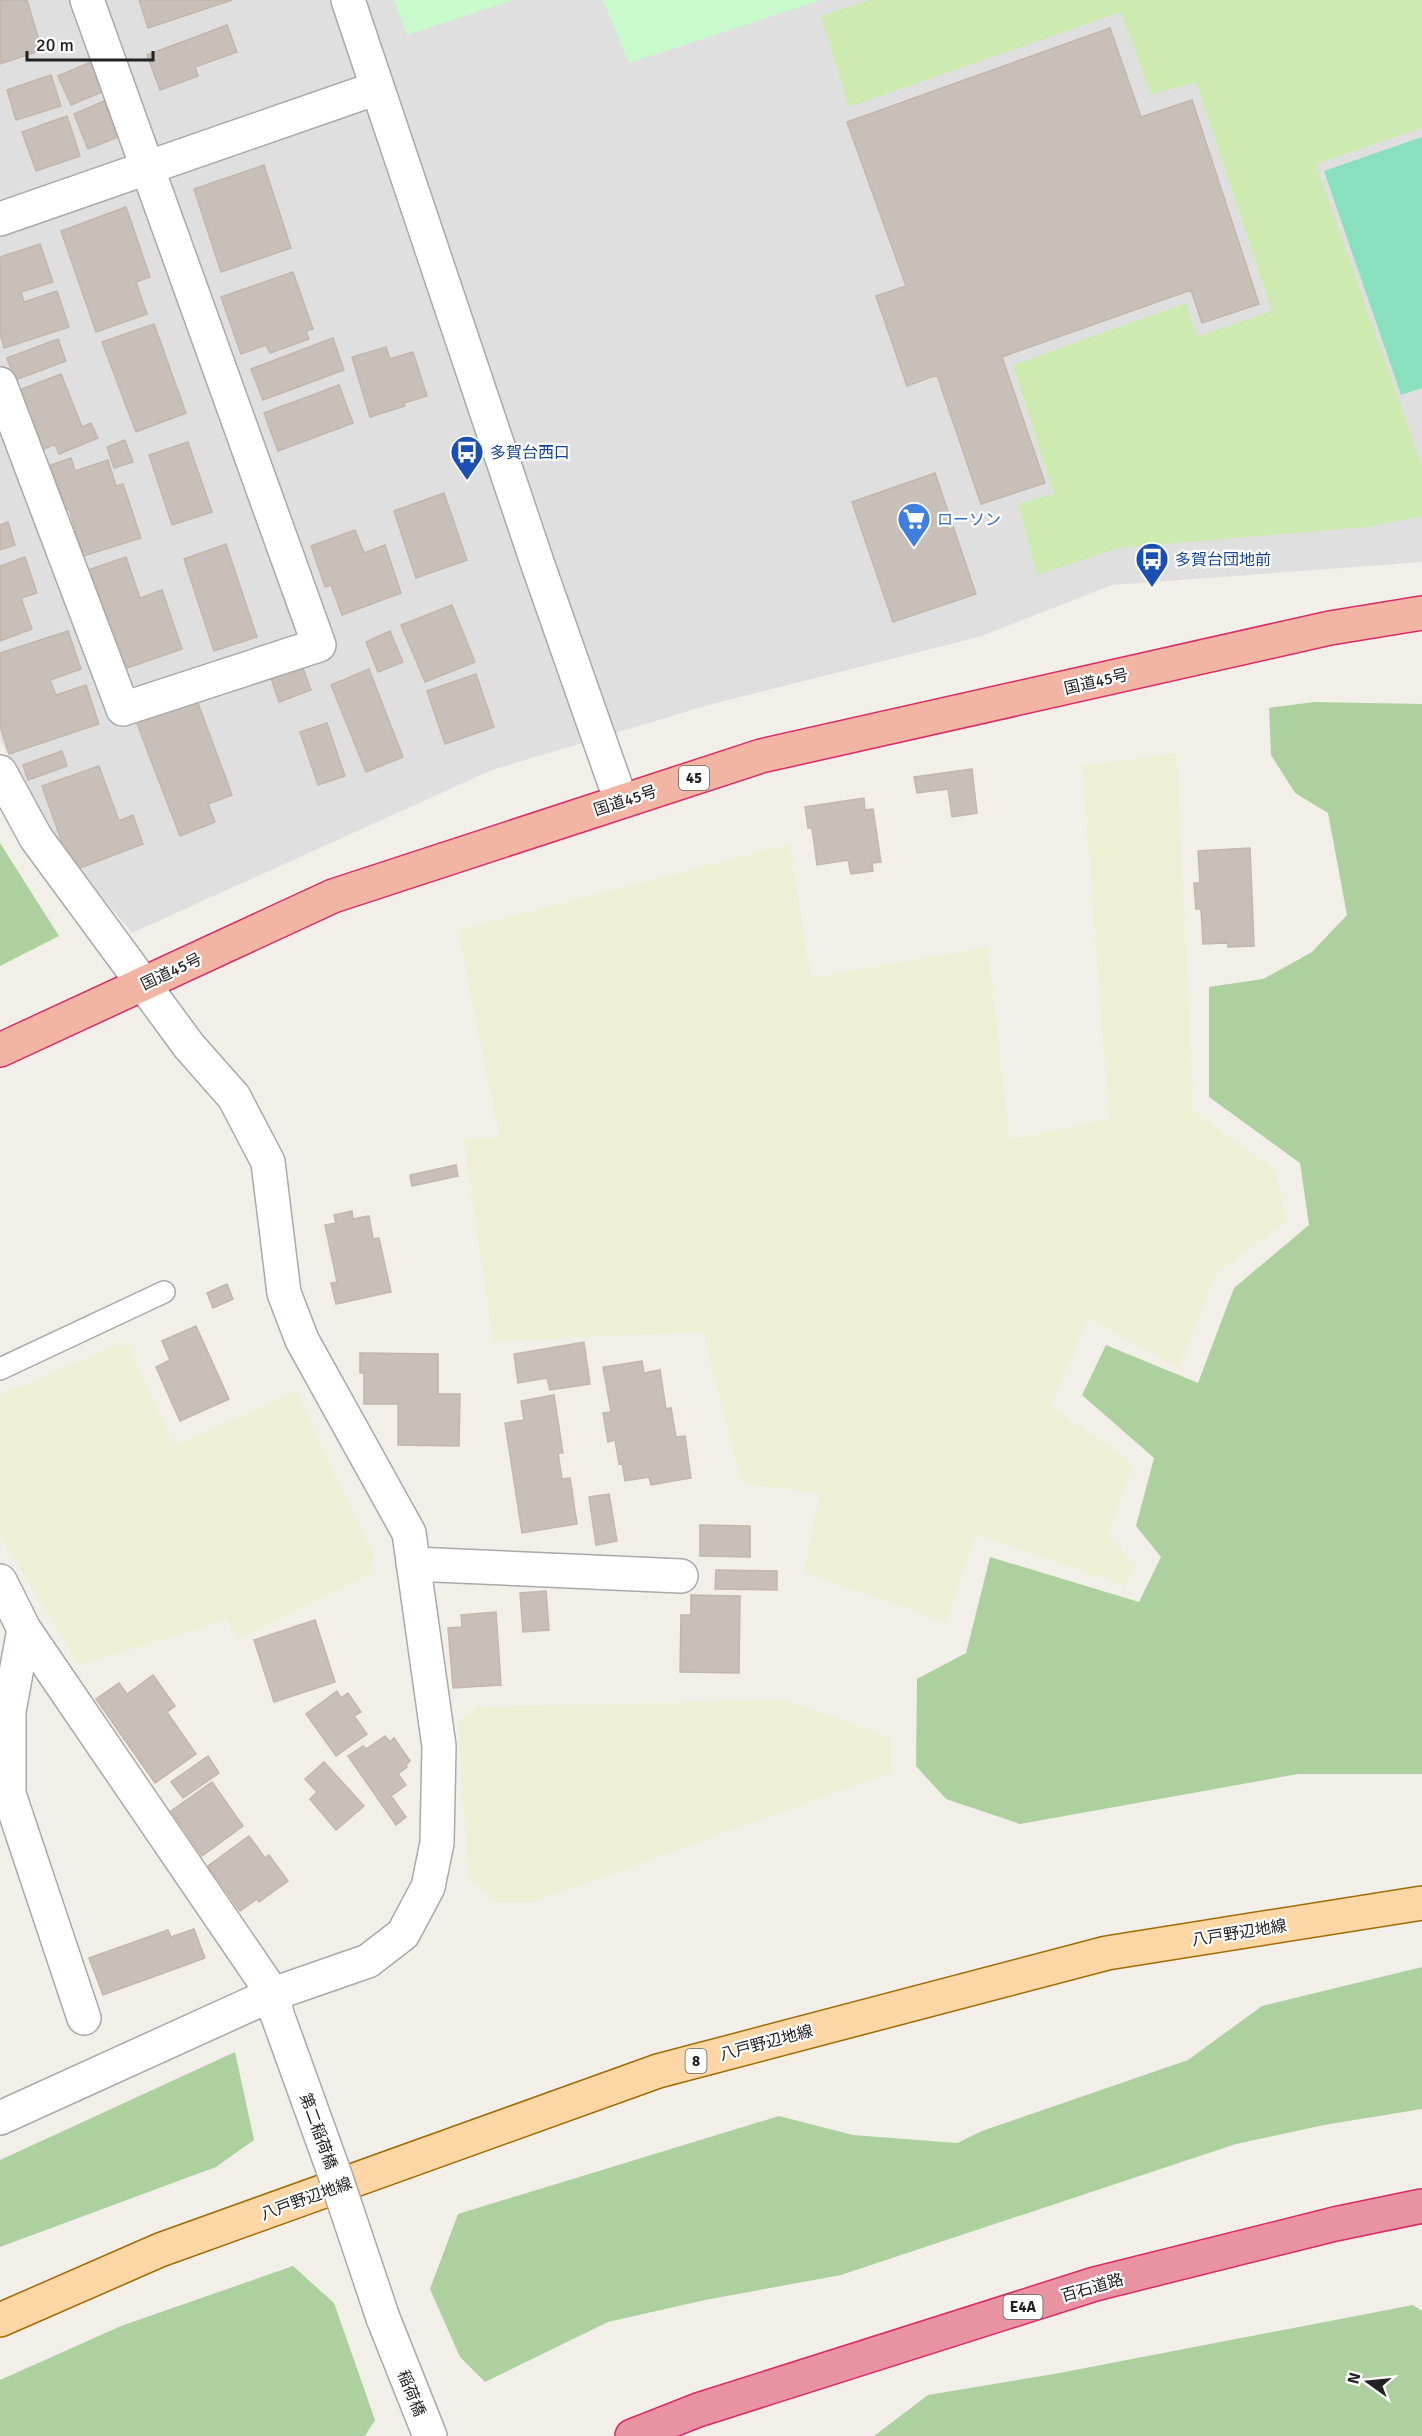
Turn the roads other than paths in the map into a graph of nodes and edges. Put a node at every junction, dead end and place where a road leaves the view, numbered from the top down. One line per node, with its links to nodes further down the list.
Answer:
1 (87, 0): 4 (street)
2 (348, 0): 3 (street)
3 (377, 88): 4 (street); 9 (street)
4 (147, 167): 5 (street); 6 (street)
5 (0, 219)
6 (0, 384)
7 (1422, 613): 9 (highway, 国道45号 / 45)
8 (0, 772): 10 (street)
9 (621, 801): 10 (highway, 国道45号 / 45)
10 (144, 983): 11 (highway, 国道45号 / 45); 14 (street)
11 (0, 1050)
12 (164, 1292): 13 (lane)
13 (0, 1369)
14 (413, 1564): 15 (street); 19 (street)
15 (681, 1576)
16 (0, 1581): 17 (street, 第二稲荷橋)
17 (24, 1629): 19 (street, 第二稲荷橋); 20 (street)
18 (1422, 1903): 23 (main road, 八戸野辺地線 / 8)
19 (275, 2004): 21 (street); 24 (street, 第二稲荷橋, bridge)
20 (84, 2018)
21 (0, 2118)
22 (1422, 2206): 26 (highway, 百石道路 / E4A)
23 (0, 2320)
24 (394, 2349): 25 (street, 稲荷橋)
25 (430, 2436)
26 (632, 2436)

